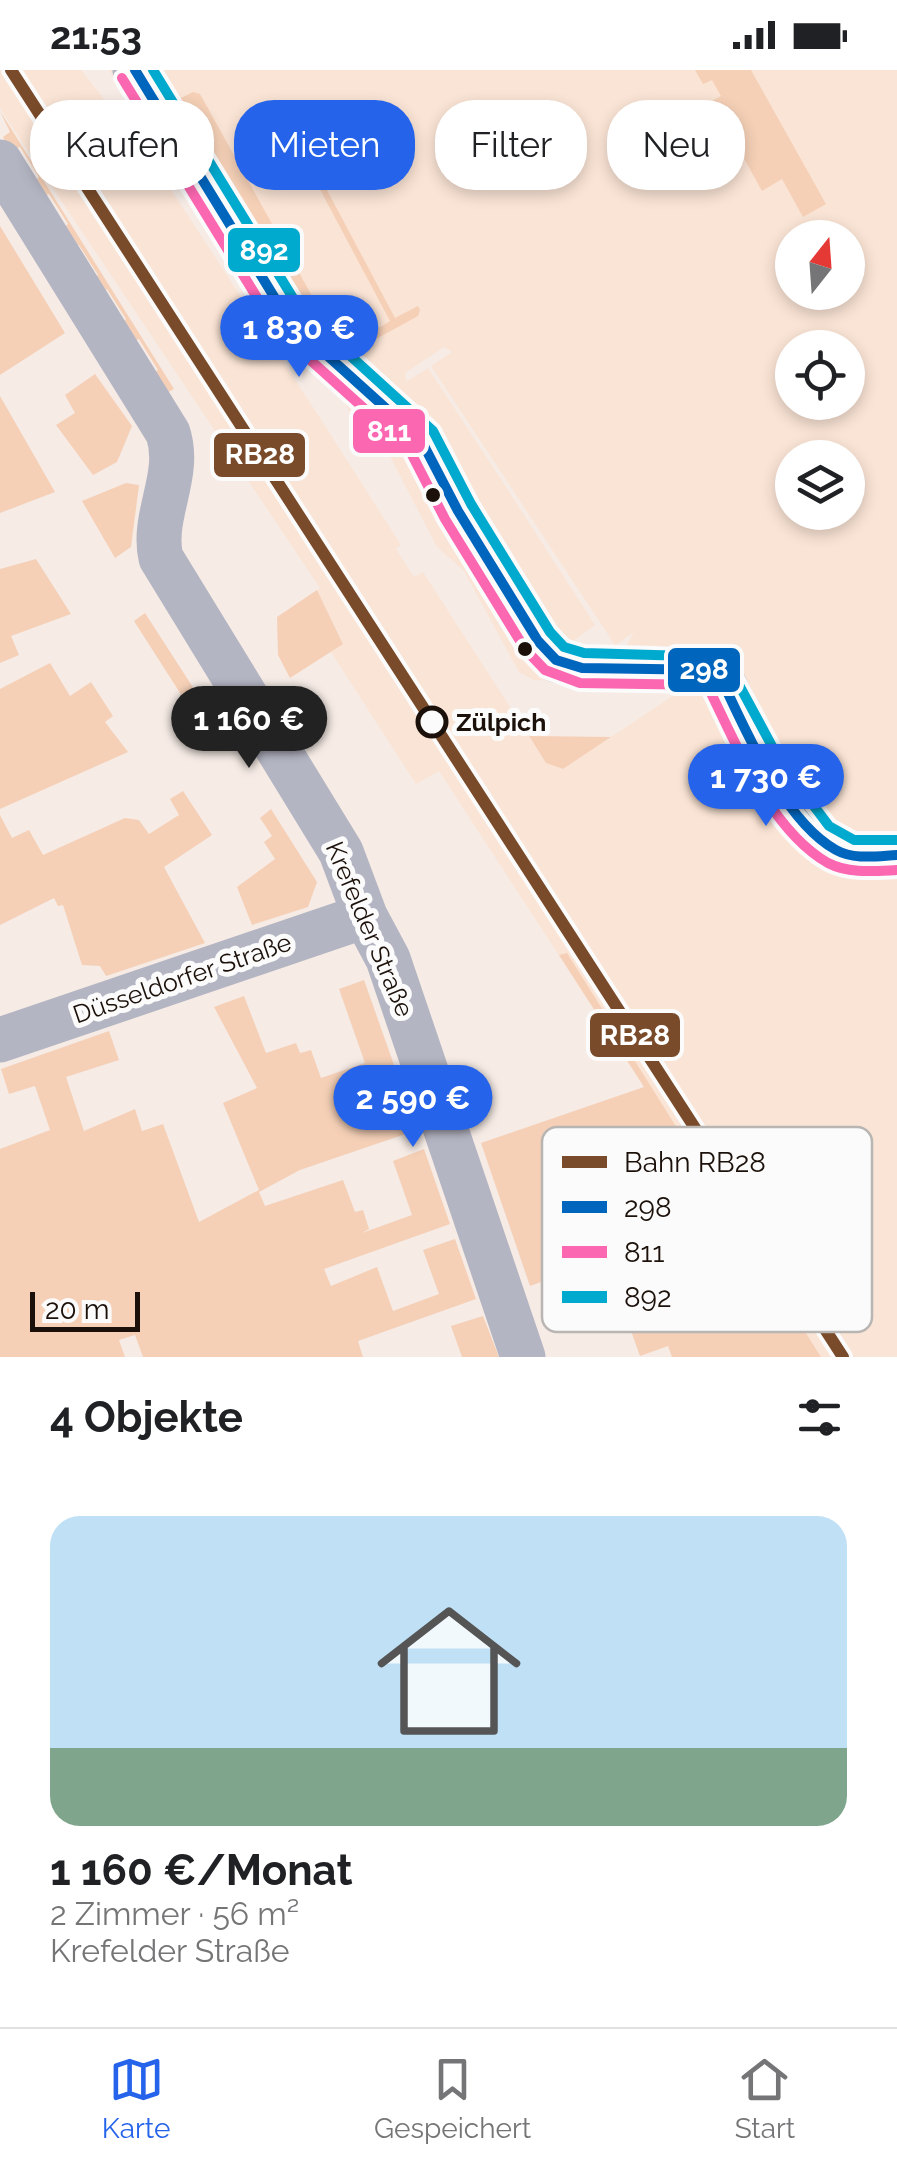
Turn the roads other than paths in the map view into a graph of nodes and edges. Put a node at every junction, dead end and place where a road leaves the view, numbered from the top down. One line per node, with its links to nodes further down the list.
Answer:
1 (136, 70): 3 (street)
2 (0, 162): 4 (street, Krefelder Straße)
3 (897, 855)
4 (364, 916): 5 (street, Düsseldorfer Straße); 6 (street, Krefelder Straße)
5 (0, 1040)
6 (523, 1357)

